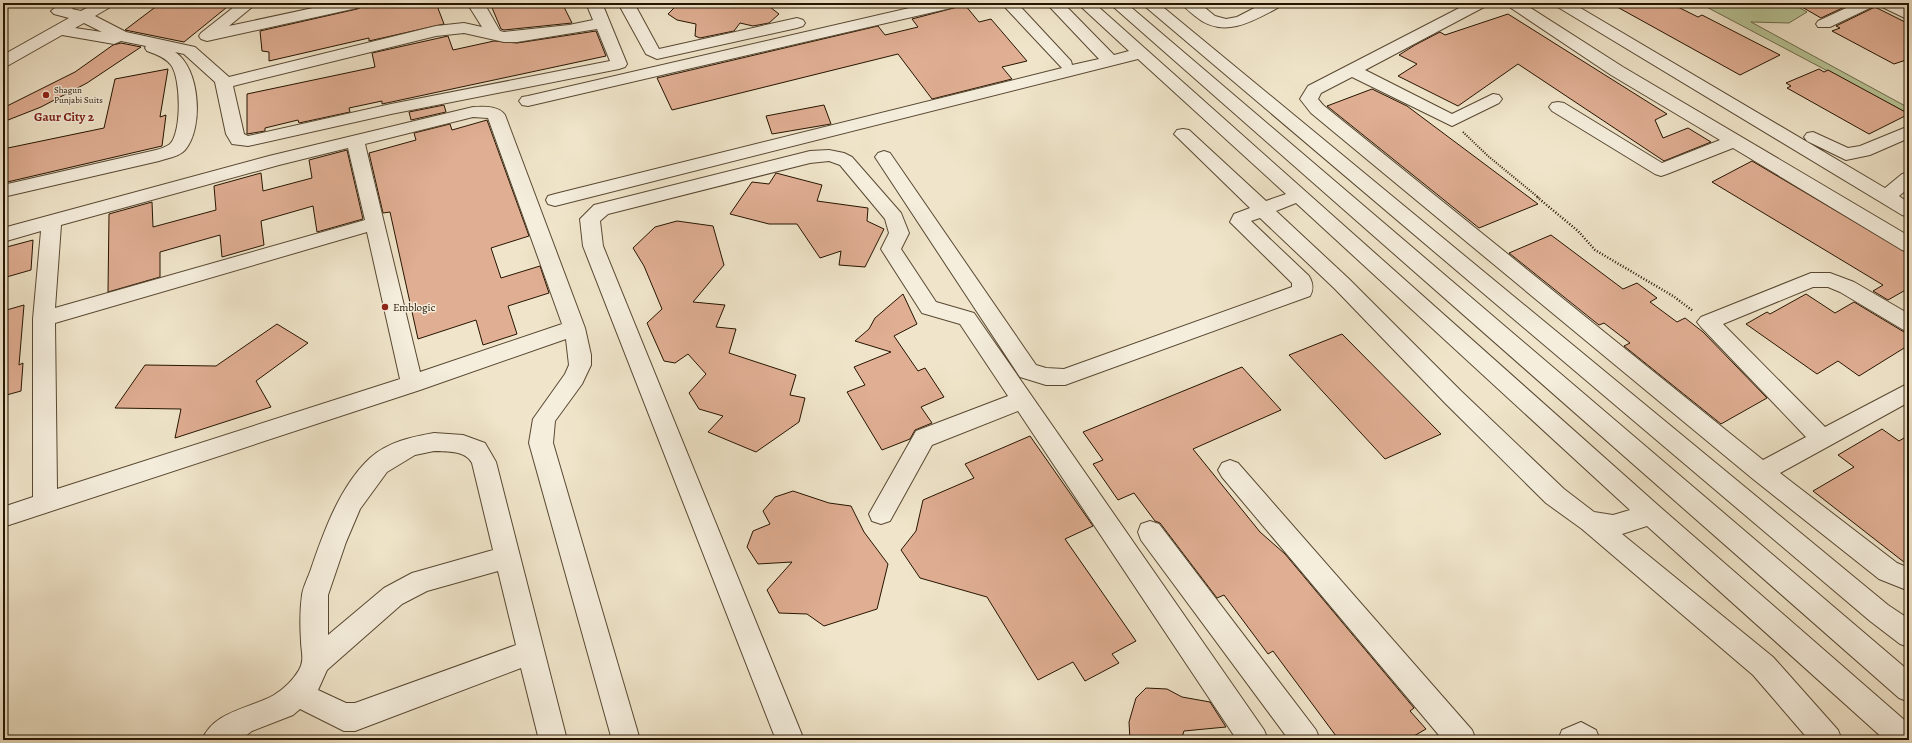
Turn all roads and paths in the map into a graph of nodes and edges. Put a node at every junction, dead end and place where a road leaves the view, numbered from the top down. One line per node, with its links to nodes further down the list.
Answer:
1 (71, 3): 25 (street)
2 (107, 3): 25 (street)
3 (249, 3): 31 (street)
4 (357, 3): 31 (street)
5 (475, 3): 30 (street)
6 (594, 3): 27 (street)
7 (626, 3): 26 (street)
8 (892, 3): 23 (street)
9 (951, 3): 44 (street)
10 (1009, 3): 37 (street)
11 (1054, 3): 35 (street)
12 (1085, 3): 34 (street)
13 (1117, 3): 74 (street)
14 (1150, 3): 73 (street)
15 (1189, 3): 22 (street)
16 (1481, 3): 39 (street)
17 (1513, 3): 40 (street)
18 (1561, 3): 32 (street)
19 (1586, 3): 32 (street)
20 (1869, 3): 28 (street)
21 (1885, 3): 24 (street)
22 (1267, 5)
23 (843, 13)
24 (1909, 15)
25 (85, 17): 29 (street); 33 (street)
26 (814, 19)
27 (602, 23): 30 (street); 41 (street)
28 (1824, 24)
29 (62, 30): 36 (street); 53 (street)
30 (494, 34): 41 (street)
31 (206, 36): 33 (street)
32 (1647, 47): 38 (street); 40 (street); 47 (street)
33 (189, 50): 41 (street)
34 (1138, 50): 35 (street); 54 (street)
35 (1107, 58): 37 (street)
36 (3, 62)
37 (1069, 67): 56 (street)
38 (1671, 68): 42 (street); 55 (street)
39 (1352, 70): 46 (street); 72 (street)
40 (1617, 71): 42 (street)
41 (224, 83)
42 (1637, 83): 50 (street)
43 (1493, 99): 46 (street)
44 (528, 101)
45 (1558, 107): 50 (street)
46 (1452, 121): 64 (path)
47 (1909, 131)
48 (1183, 134): 57 (street)
49 (355, 140): 59 (street); 60 (street); 66 (street)
50 (1735, 141): 62 (street)
51 (884, 157): 57 (street)
52 (1909, 178): 55 (street)
53 (3, 190)
54 (1300, 195): 57 (street); 77 (street)
55 (1886, 197): 58 (street)
56 (555, 200)
57 (1264, 210): 79 (street)
58 (1909, 211)
59 (52, 221): 61 (street); 63 (street)
60 (375, 224): 63 (street); 67 (street)
61 (3, 235)
62 (1909, 245)
63 (44, 319): 75 (street)
64 (1708, 322): 65 (street); 70 (street)
65 (1909, 324)
66 (574, 328): 67 (street); 90 (street)
67 (412, 384): 75 (street)
68 (1909, 392): 70 (street)
69 (1023, 400): 76 (street); 91 (street); 92 (street)
70 (1822, 439): 72 (street)
71 (1230, 470): 94 (street)
72 (1762, 472): 82 (street)
73 (1726, 485): 74 (street); 83 (street)
74 (1694, 501): 86 (street)
75 (45, 502): 78 (street)
76 (881, 514)
77 (1651, 514): 79 (street); 98 (street)
78 (3, 517)
79 (1588, 521): 97 (street)
80 (1150, 532): 93 (street)
81 (508, 557): 84 (street); 85 (street); 85 (street)
82 (1909, 580)
83 (1909, 635)
84 (532, 652): 87 (street); 89 (street)
85 (316, 661): 87 (street)
86 (1909, 689)
87 (298, 694): 88 (street)
88 (216, 740)
89 (553, 740)
90 (626, 740)
91 (790, 740)
92 (1254, 740)
93 (1306, 740)
94 (1462, 740)
95 (1572, 740): 96 (street)
96 (1586, 740)
97 (1828, 740)
98 (1906, 740)

